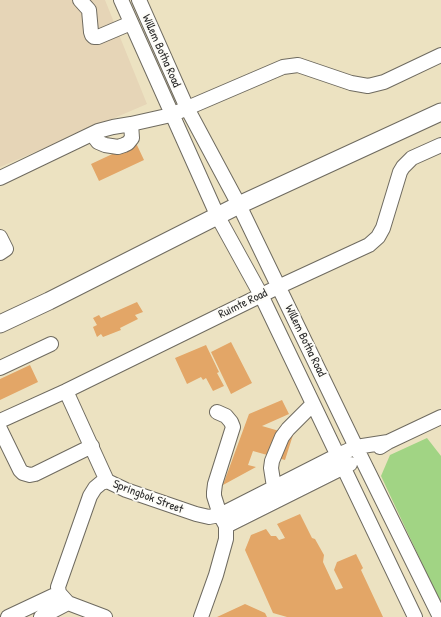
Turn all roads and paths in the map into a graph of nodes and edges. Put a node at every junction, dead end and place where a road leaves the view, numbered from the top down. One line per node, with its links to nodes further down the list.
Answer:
1 (80, 0): 4 (street)
2 (121, 0): 4 (street, Willem Botha Road)
3 (139, 0): 6 (street, Willem Botha Road)
4 (131, 23): 8 (street, Willem Botha Road)
5 (441, 54): 6 (street)
6 (187, 108): 8 (street); 13 (street, Willem Botha Road)
7 (441, 112): 13 (main road)
8 (171, 115): 9 (street); 14 (street, Willem Botha Road)
9 (131, 124): 10 (street); 10 (street)
10 (92, 134): 12 (street)
11 (441, 145): 17 (street, Ruimte Road)
12 (0, 178)
13 (239, 206): 14 (main road); 17 (street, Willem Botha Road)
14 (218, 216): 18 (street, Willem Botha Road); 19 (main road)
15 (0, 237): 16 (street)
16 (0, 252)
17 (278, 287): 18 (street, Ruimte Road); 29 (street, Willem Botha Road)
18 (261, 295): 22 (street, Ruimte Road); 23 (street, Willem Botha Road)
19 (0, 324)
20 (51, 344): 21 (street)
21 (0, 368)
22 (66, 391): 26 (street, Ruimte Road); 28 (street)
23 (313, 404): 30 (street, Willem Botha Road); 32 (street)
24 (217, 412): 33 (street)
25 (441, 417): 29 (street, Springbok Street)
26 (0, 422)
27 (0, 429): 28 (street)
28 (92, 446): 31 (street)
29 (359, 453): 30 (street, Springbok Street); 40 (street, Willem Botha Road)
30 (341, 461): 32 (street, Springbok Street); 33 (street, Springbok Street); 39 (street, Willem Botha Road)
31 (107, 481): 33 (street, Springbok Street); 34 (street, Springbok Street)
32 (274, 487): 33 (street, Springbok Street)
33 (223, 521): 38 (street)
34 (64, 598): 35 (street); 36 (street); 37 (street)
35 (8, 617)
36 (41, 617)
37 (105, 617)
38 (202, 617)
39 (415, 617)
40 (440, 617)

